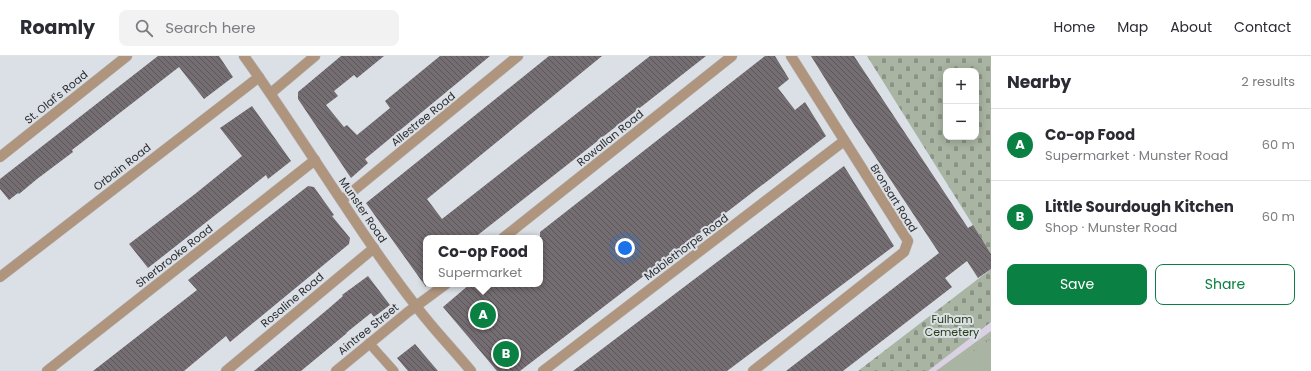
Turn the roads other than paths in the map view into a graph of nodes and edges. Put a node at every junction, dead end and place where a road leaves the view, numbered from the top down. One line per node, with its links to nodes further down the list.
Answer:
1 (127, 56): 10 (street, St. Olaf's Road)
2 (244, 56): 7 (street, Munster Road)
3 (315, 56): 8 (street)
4 (518, 56): 12 (street, Allestree Road)
5 (732, 56): 13 (street, Rowallan Road)
6 (792, 56): 9 (street, Bronsart Road)
7 (258, 77): 8 (street, Munster Road); 15 (street, Orbain Road)
8 (270, 93): 11 (street, Munster Road)
9 (844, 141): 24 (street, Mablethorpe Road); 25 (street, Bronsart Road)
10 (0, 157)
11 (315, 160): 12 (street, Munster Road); 19 (street, Sherbrooke Road)
12 (342, 200): 14 (street, Munster Road)
13 (507, 235)
14 (374, 248): 17 (street, Munster Road); 20 (street, Rosaline Road)
15 (0, 277)
16 (442, 287): 17 (street)
17 (416, 306): 18 (street, Aintree Street); 23 (street, Munster Road)
18 (369, 343): 21 (street, Aintree Street); 22 (lane)
19 (47, 371)
20 (226, 371)
21 (336, 371)
22 (394, 371)
23 (471, 371)
24 (543, 371)
25 (753, 371)

